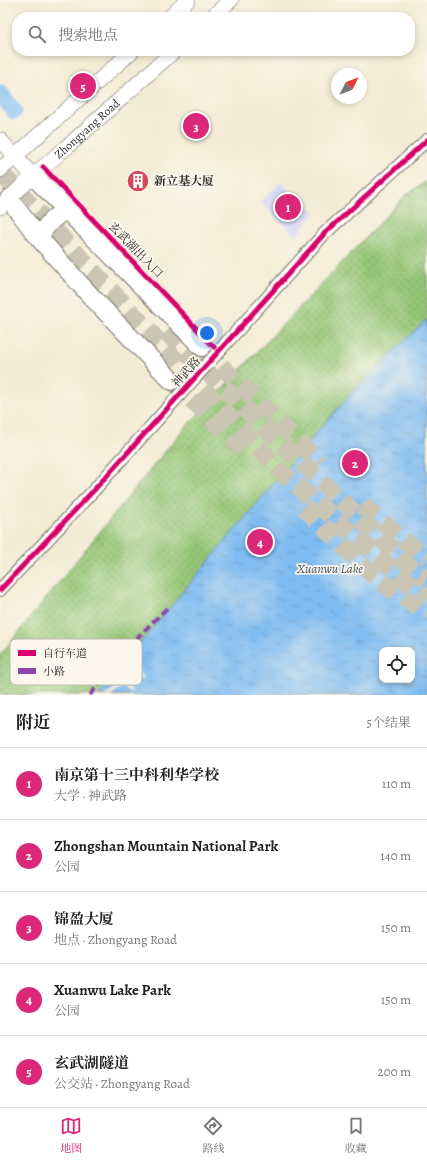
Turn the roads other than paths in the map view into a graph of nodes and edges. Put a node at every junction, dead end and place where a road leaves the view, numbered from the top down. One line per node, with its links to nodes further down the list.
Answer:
1 (188, 0): 3 (main road)
2 (231, 0): 4 (main road)
3 (175, 12)
4 (218, 12)
5 (126, 56): 9 (main road)
6 (168, 56): 11 (main road, Zhongyang Road)
7 (0, 140): 9 (main road)
8 (427, 140): 17 (street, 神武路, bridge)
9 (15, 156): 10 (main road); 11 (main road)
10 (0, 170)
11 (34, 176): 12 (main road, Zhongyang Road); 13 (highway)
12 (3, 199): 14 (highway)
13 (66, 210): 14 (highway); 15 (highway)
14 (38, 238): 16 (highway)
15 (202, 347)
16 (172, 381)
17 (0, 590)

